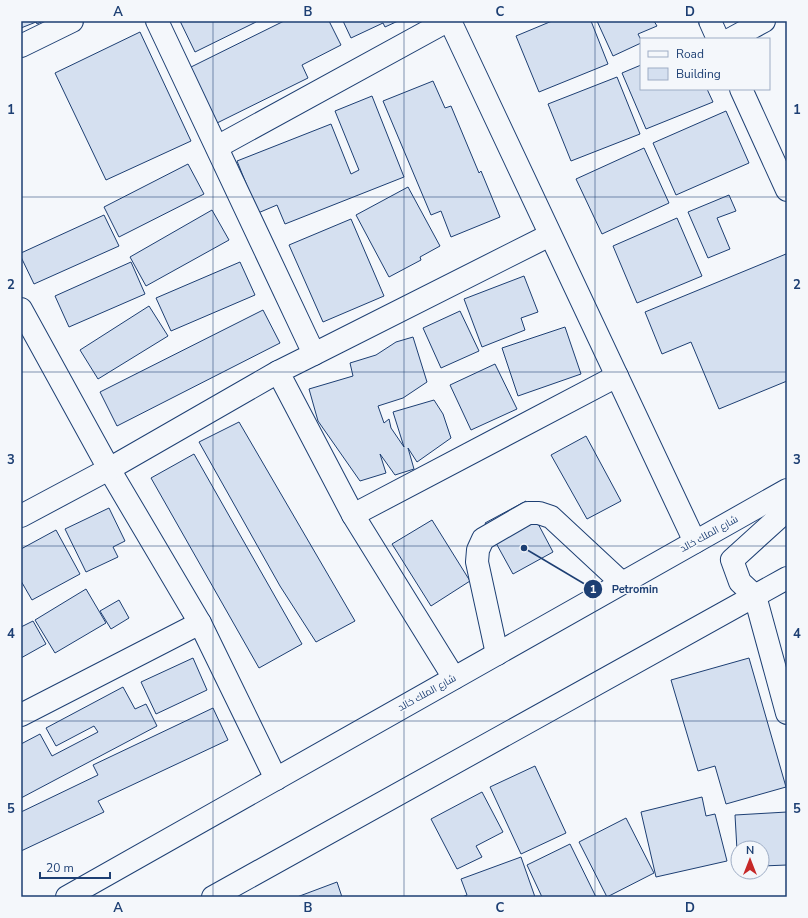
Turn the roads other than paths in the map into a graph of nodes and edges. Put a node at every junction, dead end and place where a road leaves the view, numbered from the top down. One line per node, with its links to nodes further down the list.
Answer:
1 (72, 21): 8 (street)
2 (157, 21): 10 (street)
3 (448, 21): 10 (street); 12 (street)
4 (710, 21): 6 (street)
5 (764, 21): 7 (street)
6 (718, 38)
7 (732, 38)
8 (21, 46)
9 (741, 90): 11 (street)
10 (216, 147): 14 (street)
11 (787, 190)
12 (550, 235): 14 (street); 16 (street)
13 (21, 309): 17 (street)
14 (314, 354): 15 (street)
15 (278, 372): 17 (street); 20 (street)
16 (617, 376): 20 (street); 22 (street)
17 (109, 468): 21 (street); 26 (street)
18 (787, 490): 22 (street, شارع الملك خالد)
19 (787, 510): 25 (street)
20 (353, 515): 28 (street)
21 (21, 516)
22 (694, 542): 24 (street, شارع الملك خالد)
23 (787, 578): 25 (street)
24 (622, 583): 27 (street, شارع الملك خالد); 27 (street)
25 (755, 596): 29 (street); 33 (street)
26 (200, 623): 30 (street); 31 (street)
27 (496, 654): 28 (street, شارع الملك خالد)
28 (454, 678): 31 (street, شارع الملك خالد)
29 (787, 713)
30 (21, 715)
31 (276, 779): 32 (street, شارع الملك خالد)
32 (67, 897)
33 (213, 897)

